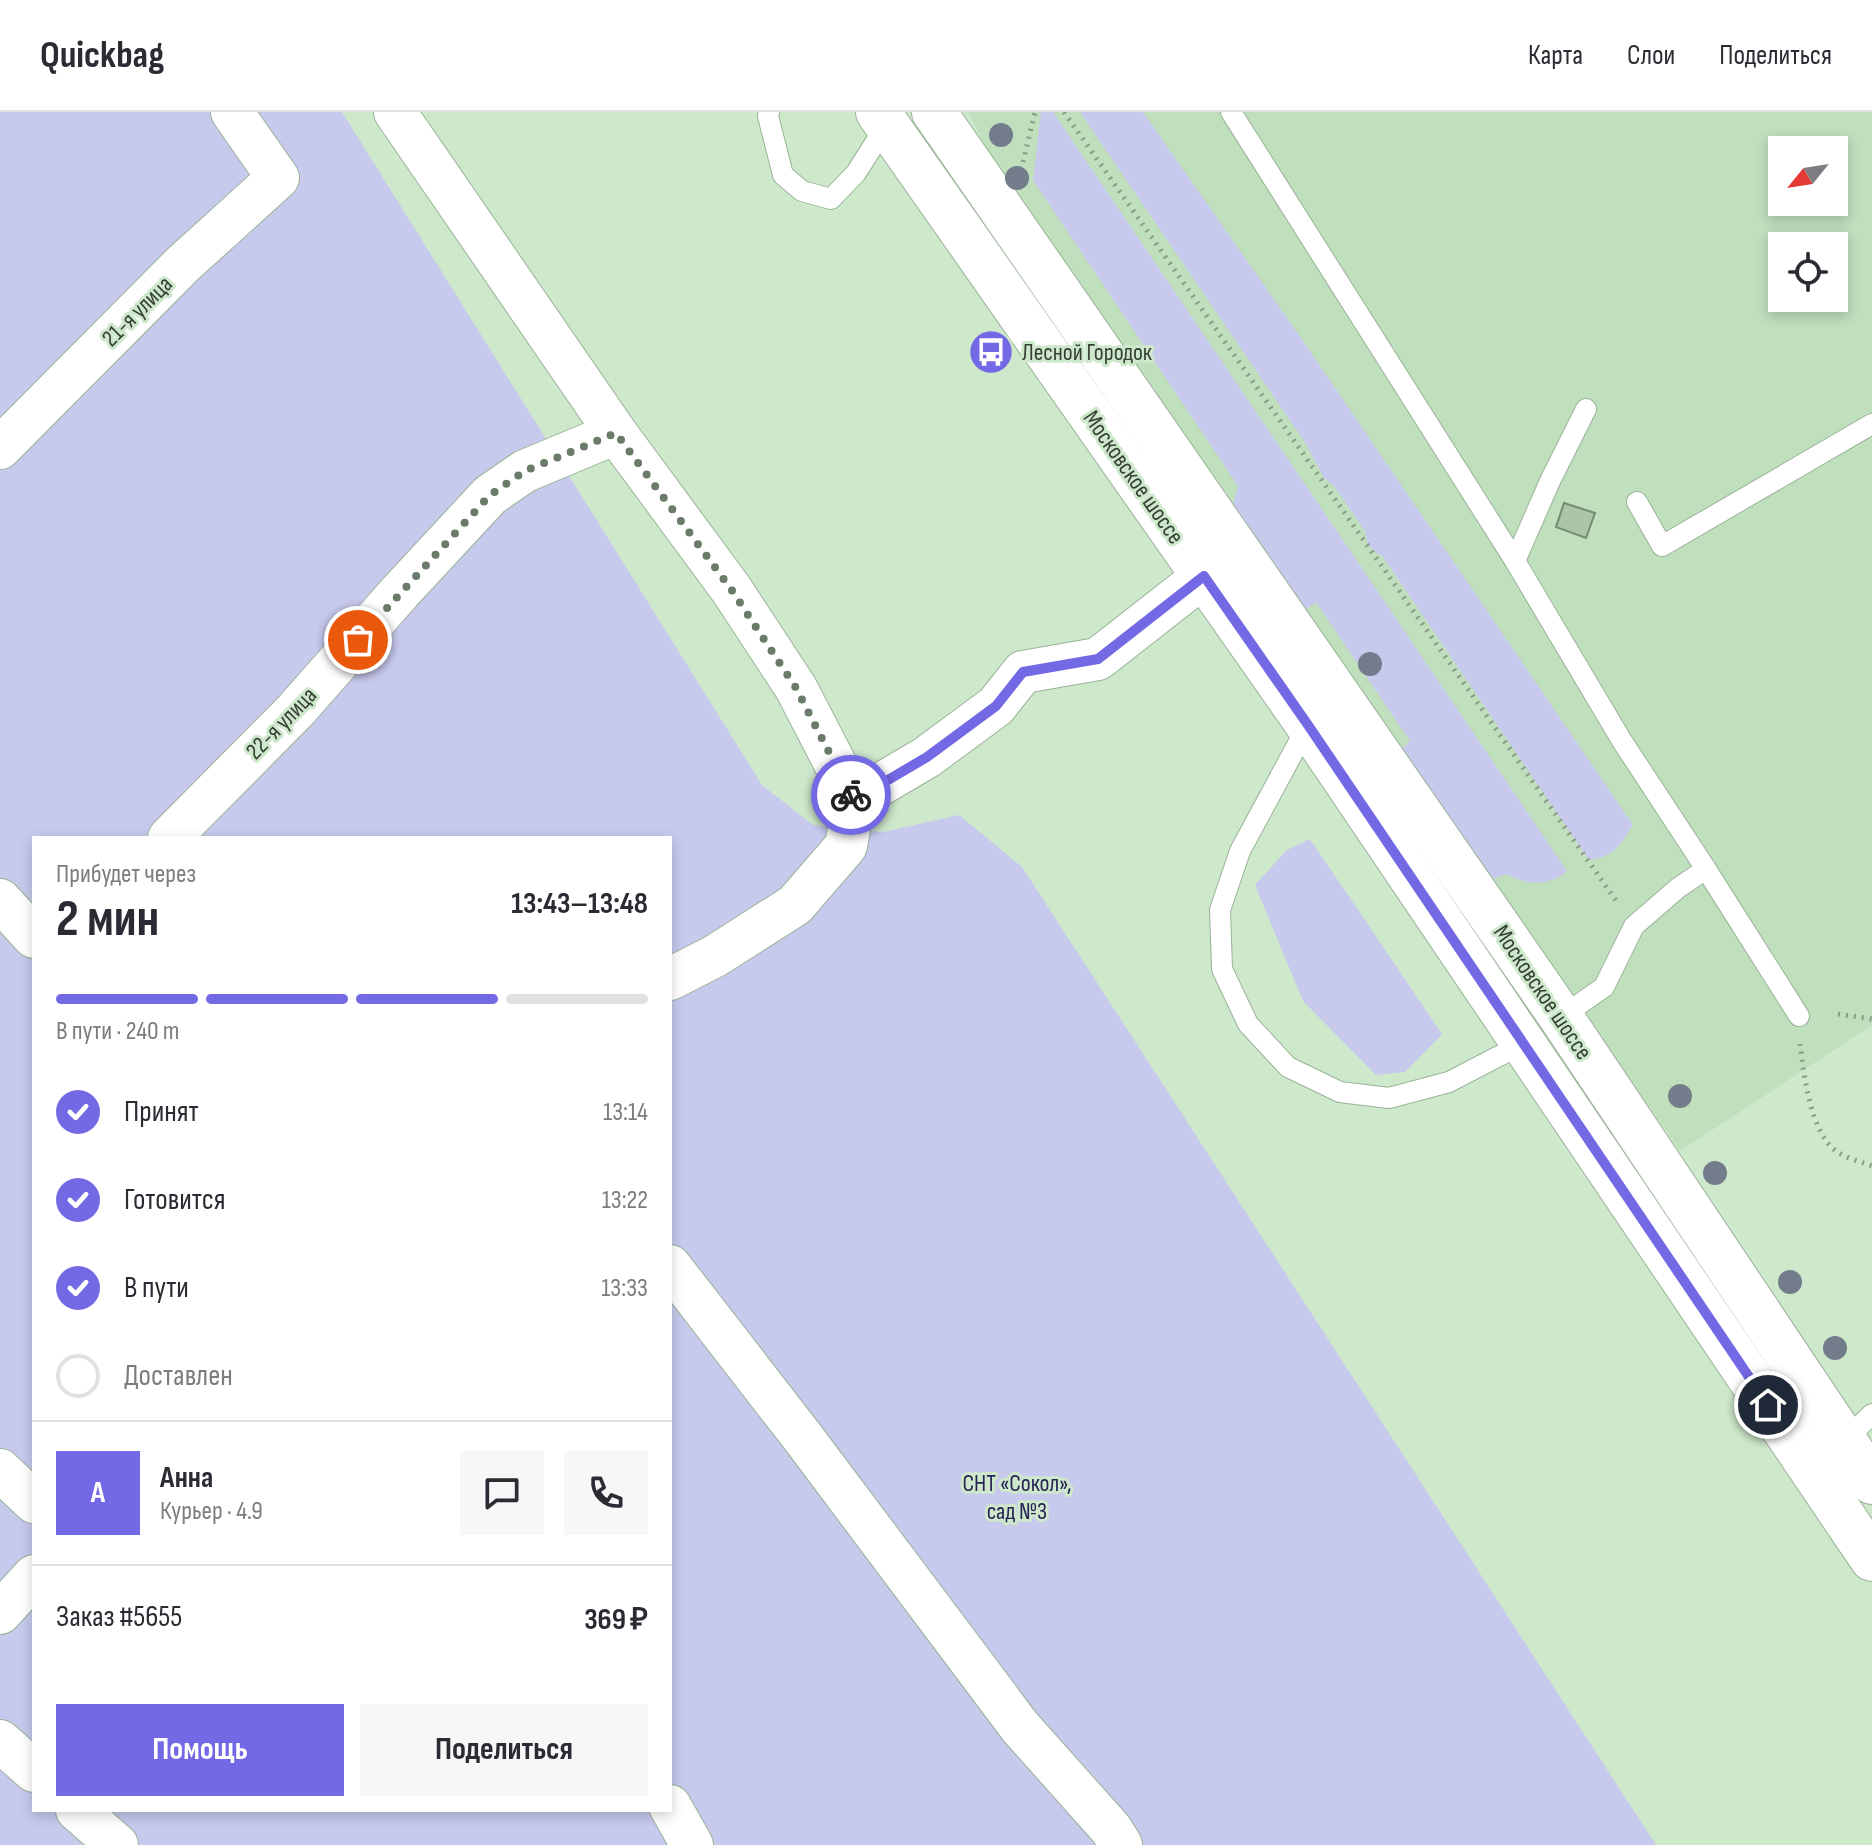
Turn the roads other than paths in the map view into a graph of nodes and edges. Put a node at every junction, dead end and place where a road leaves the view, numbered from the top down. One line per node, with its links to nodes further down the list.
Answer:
1 (232, 112): 10 (street, 21-я улица)
2 (395, 112): 9 (street)
3 (934, 112): 22 (main road, Московское шоссе)
4 (1231, 112): 12 (lane)
5 (765, 113): 6 (lane)
6 (886, 116): 13 (main road, Московское шоссе)
7 (1586, 409): 12 (lane)
8 (1872, 424): 11 (lane)
9 (616, 433): 15 (street); 16 (street, 22-я улица)
10 (0, 448)
11 (1637, 502)
12 (1515, 561): 17 (lane)
13 (1204, 576): 14 (main road, Московское шоссе); 15 (street)
14 (1308, 725): 23 (main road, Московское шоссе); 23 (lane)
15 (854, 800): 20 (street)
16 (171, 836)
17 (1706, 869): 21 (lane); 22 (lane)
18 (0, 900): 19 (street)
19 (32, 935)
20 (672, 978)
21 (1799, 1016)
22 (1561, 1017): 23 (main road); 25 (main road, Московское шоссе)
23 (1524, 1043): 29 (main road, Московское шоссе)
24 (672, 1269): 38 (street)
25 (1858, 1427): 27 (main road, Московское шоссе)
26 (0, 1470): 28 (street)
27 (1872, 1482)
28 (32, 1500)
29 (1872, 1559)
30 (32, 1578): 31 (street)
31 (0, 1613)
32 (0, 1741): 33 (street)
33 (32, 1769)
34 (672, 1810): 37 (street)
35 (79, 1812): 36 (street)
36 (117, 1845)
37 (692, 1845)
38 (1121, 1845)

